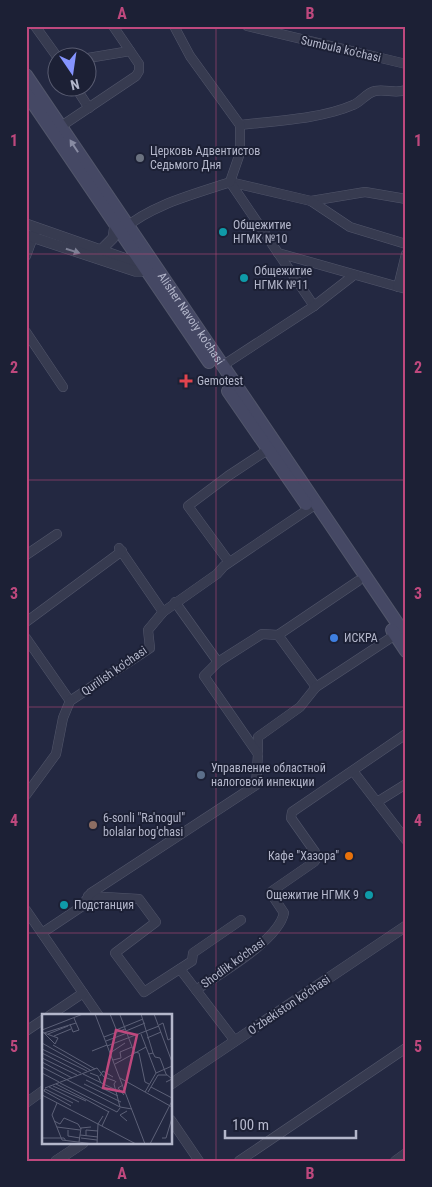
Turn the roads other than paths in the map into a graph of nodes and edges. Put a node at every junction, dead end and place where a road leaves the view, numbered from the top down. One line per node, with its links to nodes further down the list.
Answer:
1 (35, 26): 5 (street)
2 (113, 26): 6 (street)
3 (174, 26): 14 (street)
4 (247, 26): 8 (street, Sumbula ko'chasi)
5 (51, 48)
6 (130, 51): 7 (street); 13 (street)
7 (98, 56)
8 (406, 64)
9 (26, 75): 15 (main road, Alisher Navoiy ko'chasi)
10 (406, 90): 14 (street)
11 (26, 93): 15 (main road, Alisher Navoiy ko'chasi)
12 (82, 98): 13 (street)
13 (89, 108): 15 (street)
14 (240, 125): 16 (street)
15 (57, 129): 20 (main road, Alisher Navoiy ko'chasi)
16 (230, 182): 18 (street); 20 (street); 24 (street)
17 (406, 199): 18 (street)
18 (311, 201): 22 (street)
19 (26, 224): 21 (street)
20 (121, 228): 23 (street); 27 (main road, Alisher Navoiy ko'chasi)
21 (32, 233): 23 (street); 26 (street); 27 (street, one-way to 27)
22 (406, 244)
23 (101, 250): 27 (street)
24 (278, 253): 28 (street); 30 (street)
25 (406, 254): 29 (street)
26 (26, 256)
27 (149, 267): 32 (main road, Alisher Navoiy ko'chasi); 34 (main road, Alisher Navoiy ko'chasi)
28 (354, 275): 29 (street); 30 (street)
29 (402, 288)
30 (314, 306): 32 (street)
31 (26, 332): 33 (street)
32 (222, 366): 34 (main road, Alisher Navoiy ko'chasi)
33 (63, 387)
34 (272, 447): 35 (main road, Alisher Navoiy ko'chasi); 38 (street)
35 (312, 506): 38 (street); 39 (main road, Alisher Navoiy ko'chasi); 44 (main road, Alisher Navoiy ko'chasi)
36 (57, 534): 37 (street)
37 (26, 555)
38 (229, 562): 40 (street)
39 (358, 581): 43 (street); 44 (main road, Alisher Navoiy ko'chasi)
40 (175, 602): 41 (street); 47 (street)
41 (163, 612): 42 (street); 49 (street, Qurilish ko'chasi)
42 (26, 622)
43 (278, 635): 47 (street); 48 (street)
44 (400, 636): 46 (main road, Alisher Navoiy ko'chasi); 48 (street)
45 (26, 638): 49 (street)
46 (406, 651)
47 (218, 662): 51 (street)
48 (316, 688): 51 (street)
49 (70, 701): 54 (street)
50 (406, 734): 52 (street, Shodlik ko'chasi)
51 (258, 754): 57 (street)
52 (353, 771): 55 (street); 64 (street, Shodlik ko'chasi)
53 (406, 784): 55 (street)
54 (26, 795)
55 (377, 802): 56 (street)
56 (406, 840)
57 (88, 896): 62 (street); 63 (street)
58 (26, 910): 60 (street)
59 (240, 920): 63 (street)
60 (29, 921): 62 (street)
61 (406, 926): 70 (street, O‘zbekiston ko‘chasi)
62 (42, 933): 65 (street)
63 (180, 969): 64 (street)
64 (196, 990): 70 (street)
65 (84, 993): 66 (street); 67 (street)
66 (52, 1014)
67 (98, 1014)
68 (42, 1020): 69 (street)
69 (26, 1031)
70 (235, 1042): 72 (street, O‘zbekiston ko‘chasi)
71 (406, 1048): 80 (street)
72 (172, 1083)
73 (42, 1091): 74 (street)
74 (26, 1103)
75 (172, 1121): 79 (street)
76 (82, 1144): 78 (street)
77 (405, 1155): 81 (street)
78 (56, 1161)
79 (199, 1161)
80 (239, 1161)
81 (395, 1161)

